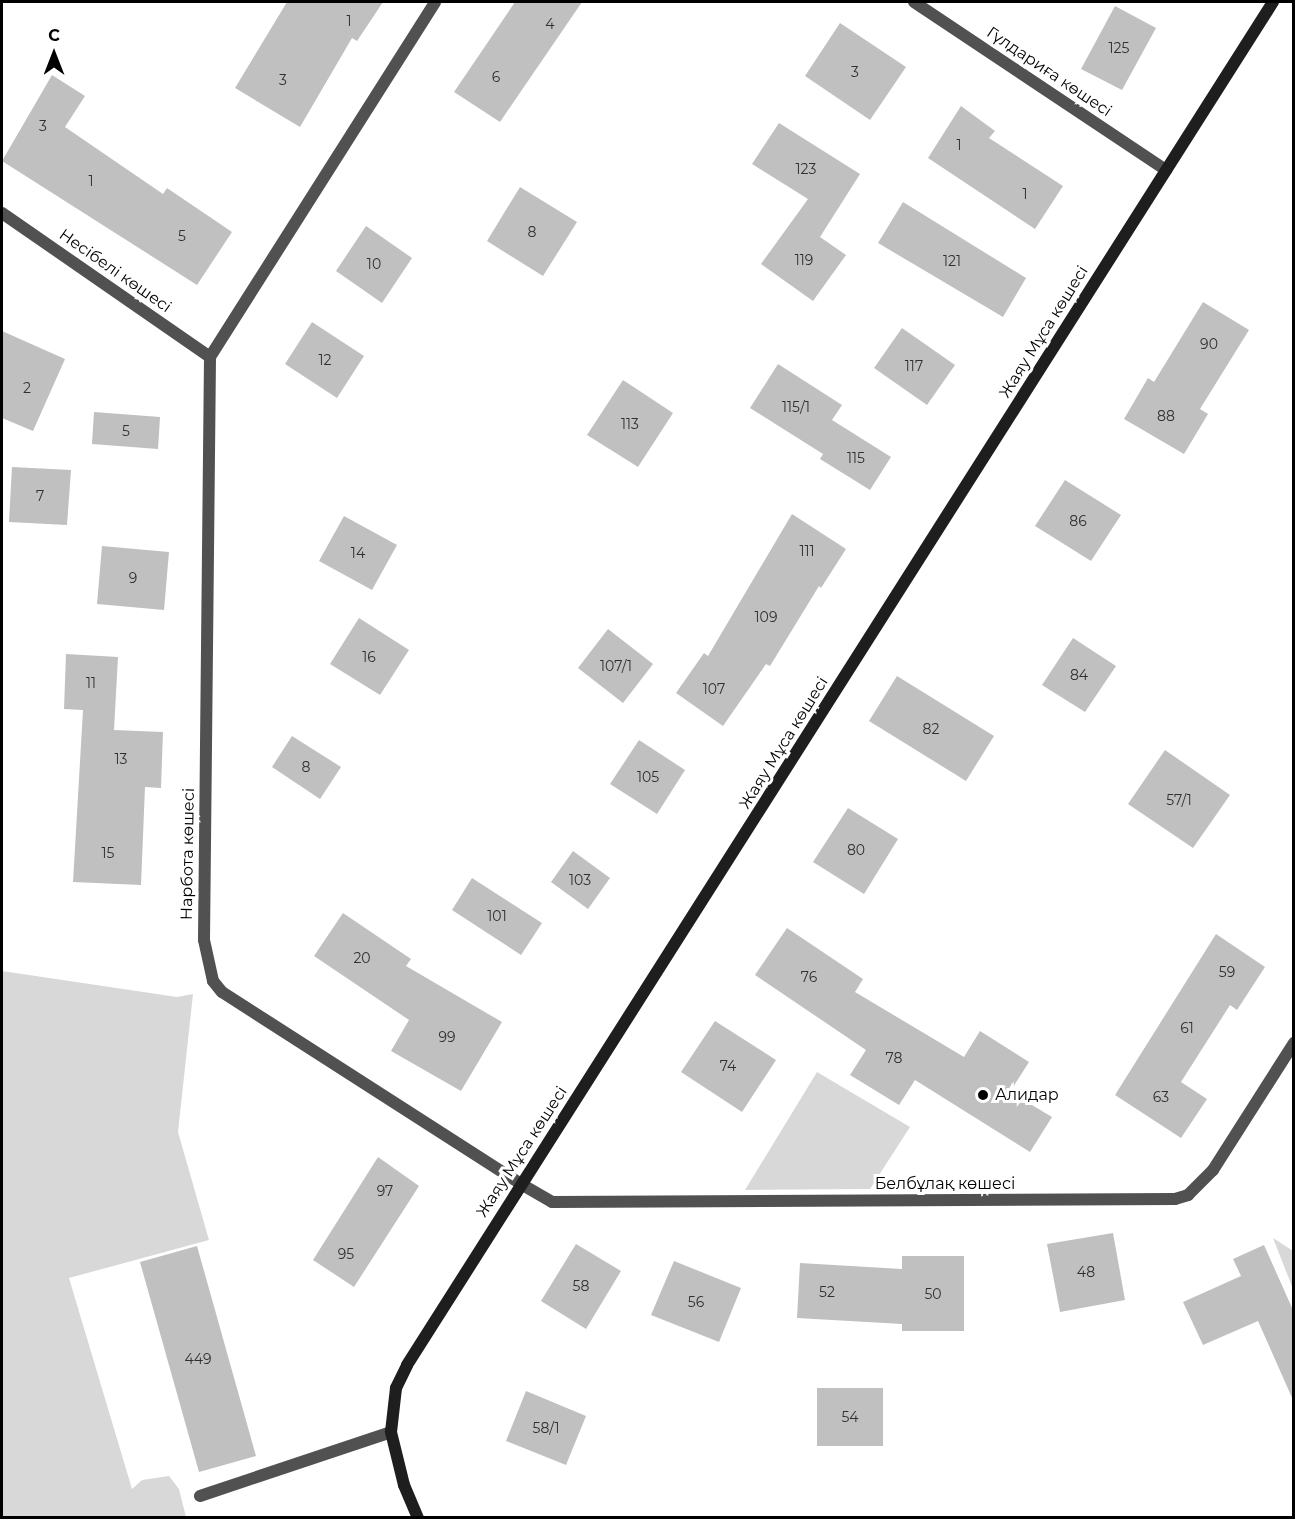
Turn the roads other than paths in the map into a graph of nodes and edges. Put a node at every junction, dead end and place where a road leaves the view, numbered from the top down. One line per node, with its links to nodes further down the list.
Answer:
1 (435, 2): 6 (street)
2 (914, 2): 4 (street, Гүлдариға көшесі)
3 (1273, 2): 4 (street, Жаяу Мұса көшесі)
4 (1166, 170): 8 (street, Жаяу Мұса көшесі)
5 (2, 213): 6 (street, Несібелі көшесі)
6 (210, 357): 8 (street, Нарбота көшесі)
7 (1293, 1043): 8 (street, Белбұлақ көшесі)
8 (521, 1184): 9 (street, Жаяу Мұса көшесі)
9 (392, 1432): 10 (street); 11 (street, Жаяу Мұса көшесі)
10 (200, 1496)
11 (418, 1518)

